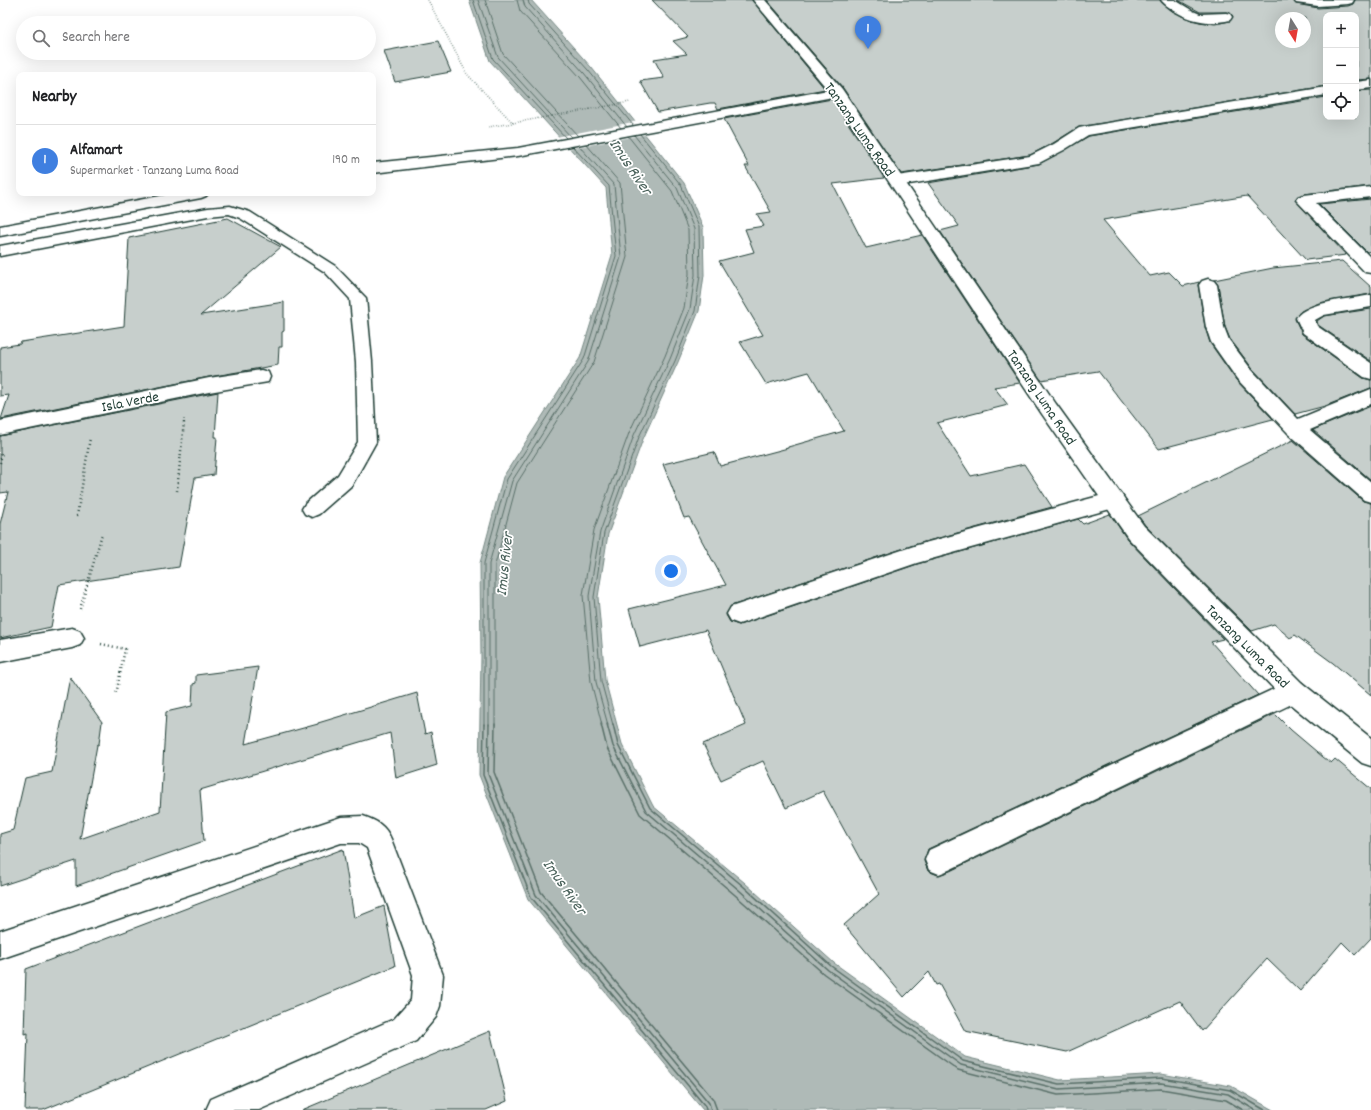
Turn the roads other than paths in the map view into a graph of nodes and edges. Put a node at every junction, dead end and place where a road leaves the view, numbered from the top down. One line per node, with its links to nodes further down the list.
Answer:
1 (759, 0): 9 (street, Tanzang Luma Road)
2 (1167, 0): 5 (street)
3 (1300, 0): 4 (street)
4 (1348, 0)
5 (1226, 17)
6 (1371, 84): 7 (street)
7 (1359, 86)
8 (1323, 91): 11 (street)
9 (836, 92): 10 (street); 11 (street, Tanzang Luma Road)
10 (376, 168)
11 (897, 181): 25 (street, Tanzang Luma Road)
12 (1371, 192): 16 (street)
13 (186, 196): 14 (street)
14 (0, 231)
15 (0, 251): 26 (lane)
16 (1371, 268)
17 (1208, 285): 23 (street)
18 (1371, 301): 19 (street)
19 (1371, 372)
20 (261, 377): 22 (street, Isla Verde)
21 (1371, 396): 23 (street)
22 (0, 428)
23 (1295, 428): 24 (street)
24 (1371, 494)
25 (1114, 500): 27 (street); 30 (street, Tanzang Luma Road)
26 (312, 509)
27 (739, 614)
28 (72, 638): 29 (street)
29 (0, 651)
30 (1293, 690): 31 (street, Tanzang Luma Road); 32 (street)
31 (1371, 754)
32 (938, 860)
33 (0, 945): 34 (street)
34 (222, 1110)

